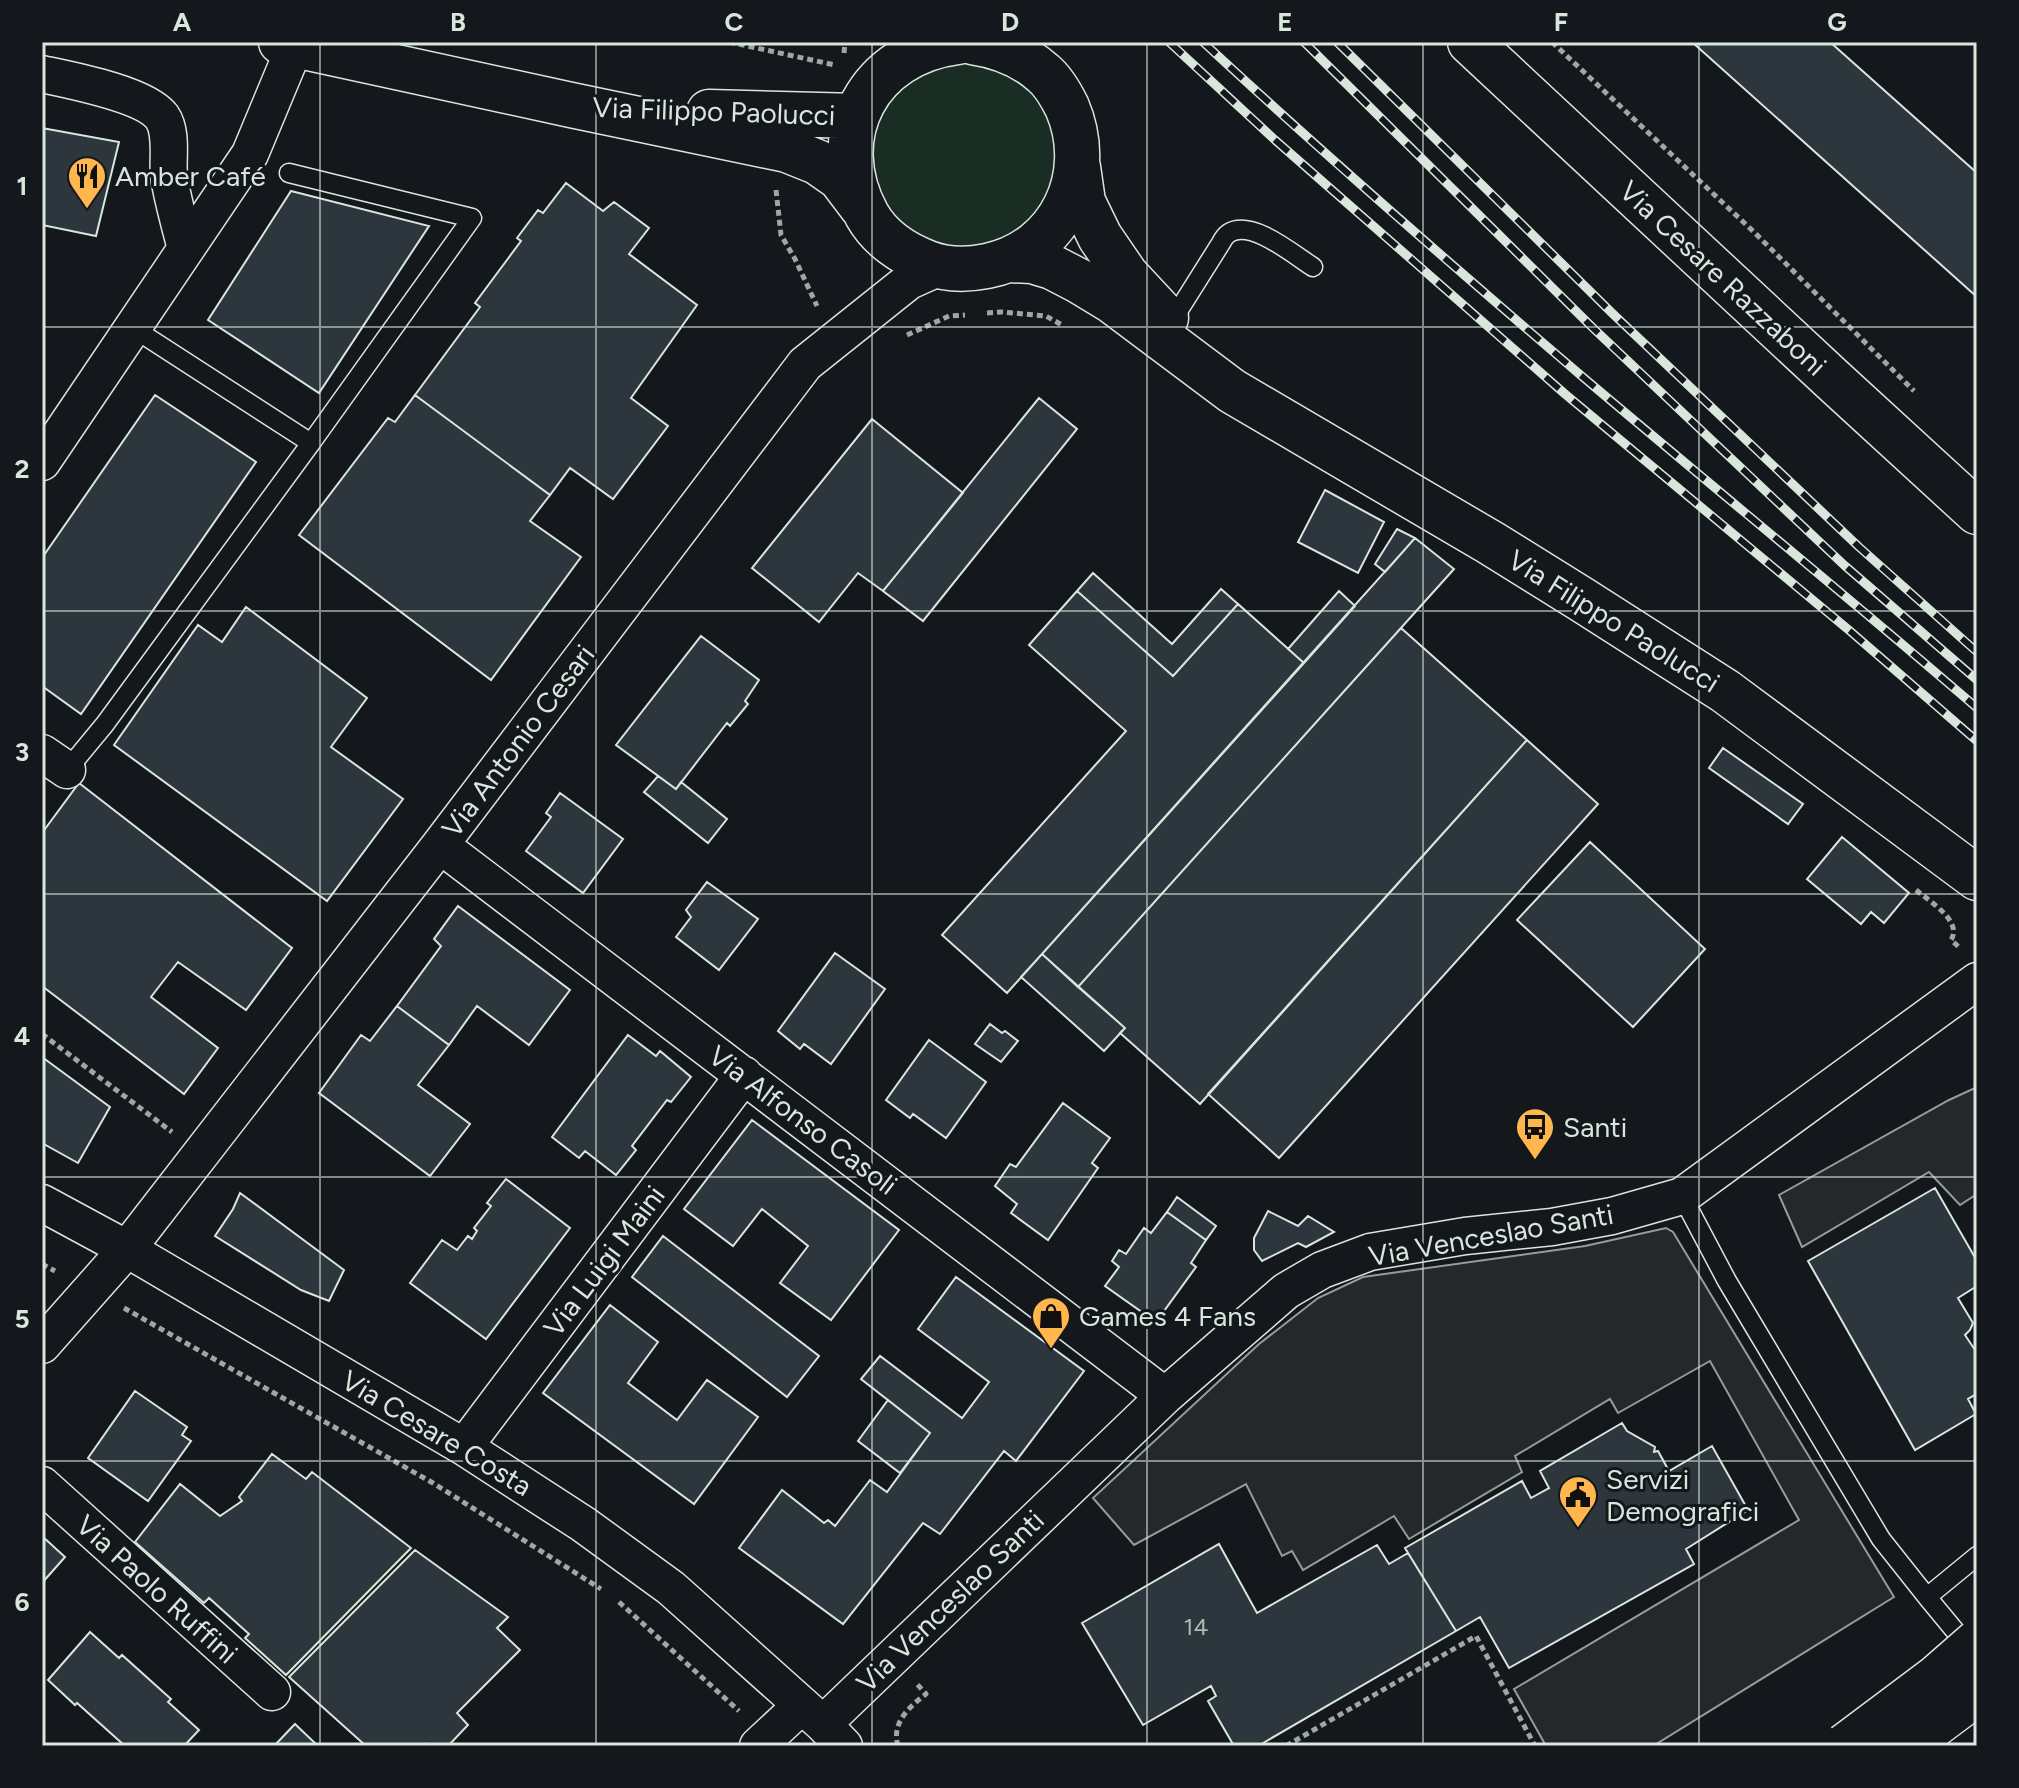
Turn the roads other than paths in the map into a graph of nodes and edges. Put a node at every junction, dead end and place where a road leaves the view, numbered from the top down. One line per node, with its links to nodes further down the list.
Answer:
1 (886, 42): 8 (street)
2 (958, 42): 8 (street)
3 (972, 42): 6 (street)
4 (1470, 42): 22 (street, Via Cesare Razzaboni)
5 (288, 44): 9 (street, Via Filippo Paolucci); 13 (street)
6 (1008, 49): 10 (street, Via Filippo Paolucci)
7 (42, 74): 13 (street)
8 (863, 104): 9 (street, Via Filippo Paolucci); 12 (street)
9 (571, 105): 12 (street, Via Filippo Paolucci)
10 (1078, 160): 14 (street); 17 (street, Via Filippo Paolucci)
11 (289, 173): 20 (lane)
12 (865, 210): 15 (street, Via Filippo Paolucci)
13 (186, 249): 18 (street)
14 (1008, 260): 15 (street); 19 (street, Via Filippo Paolucci)
15 (940, 267): 24 (street, Via Antonio Cesari)
16 (1313, 267): 17 (lane)
17 (1170, 324): 19 (street, Via Filippo Paolucci)
18 (133, 328): 20 (lane); 21 (street)
19 (1232, 391): 25 (street, Via Filippo Paolucci)
20 (311, 443): 23 (lane)
21 (42, 462)
22 (1977, 512)
23 (54, 761)
24 (440, 845): 27 (street, Via Alfonso Casoli); 30 (street, Via Antonio Cesari)
25 (1977, 878)
26 (1973, 969): 28 (street, Via Venceslao Santi)
27 (744, 1075): 32 (street, Via Alfonso Casoli); 33 (street, Via Luigi Maini)
28 (1682, 1196): 32 (street, Via Venceslao Santi); 36 (lane)
29 (42, 1203): 30 (street, Via Cesare Costa)
30 (127, 1249): 31 (street); 33 (street, Via Cesare Costa)
31 (42, 1345)
32 (1165, 1396): 41 (street, Via Venceslao Santi)
33 (464, 1447): 41 (street, Via Cesare Costa)
34 (42, 1485): 39 (street, Via Paolo Ruffini)
35 (1977, 1556): 36 (lane)
36 (1927, 1597): 38 (lane)
37 (1977, 1642): 43 (street, bridge)
38 (1977, 1657)
39 (272, 1692)
40 (1977, 1693): 44 (street, bridge)
41 (823, 1725): 42 (street)
42 (763, 1741)
43 (1845, 1746)
44 (1906, 1746)

